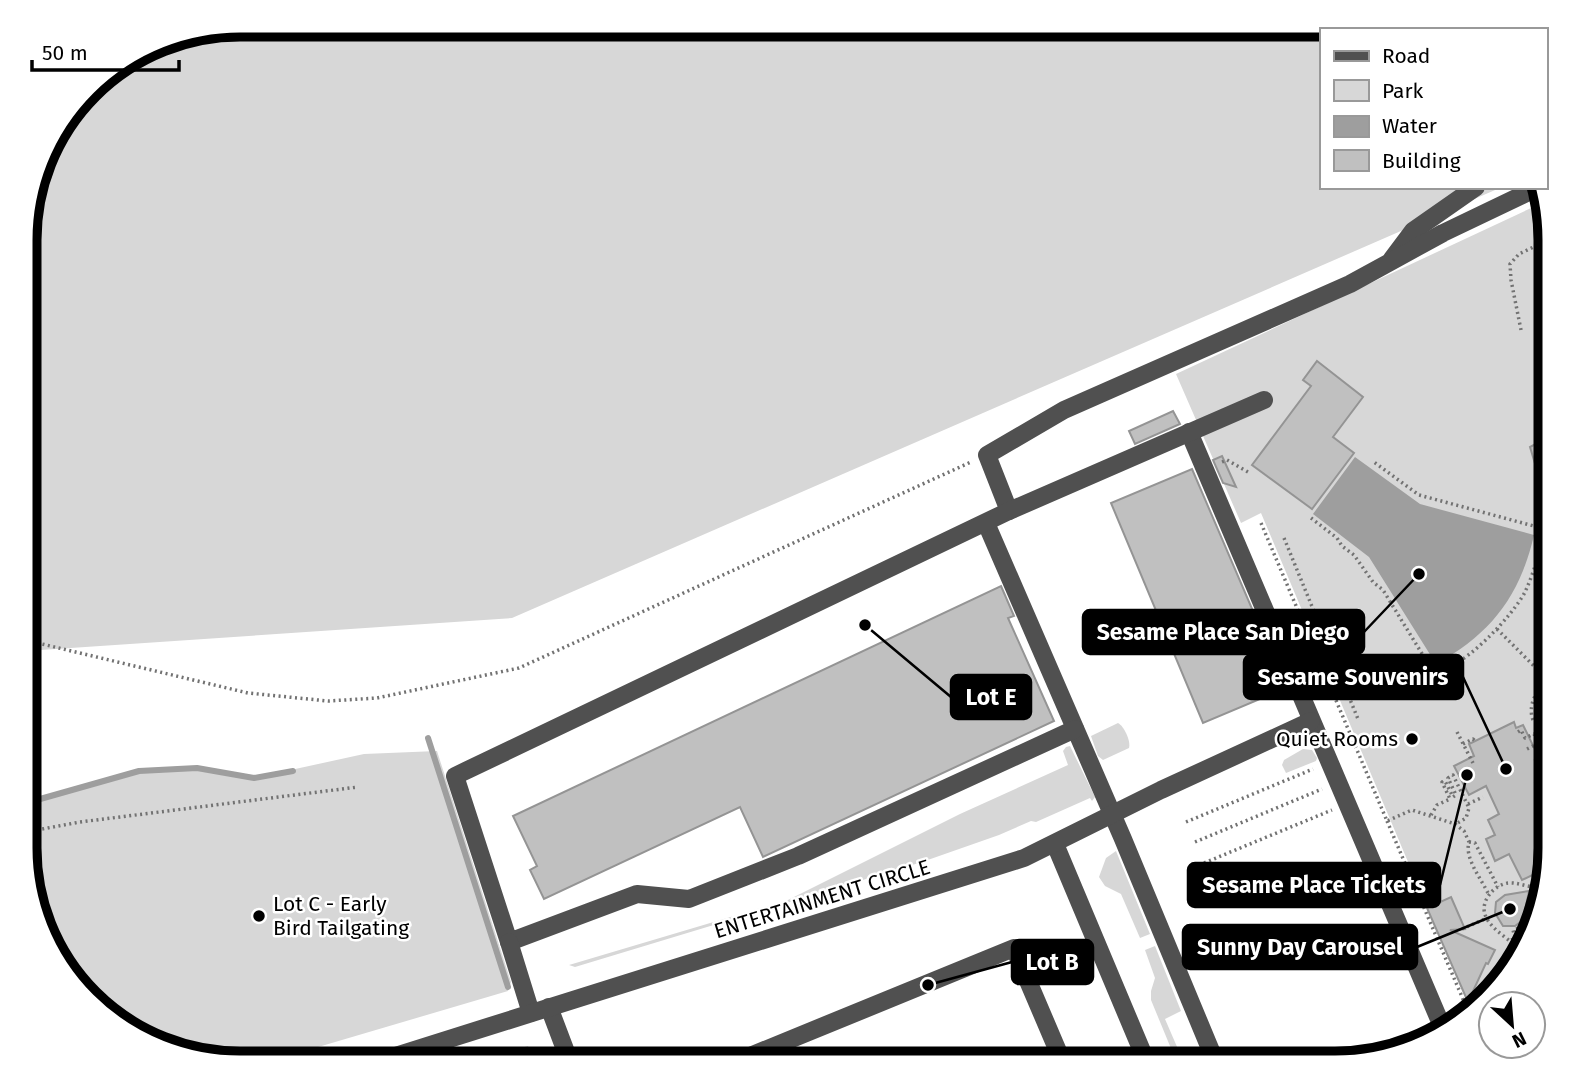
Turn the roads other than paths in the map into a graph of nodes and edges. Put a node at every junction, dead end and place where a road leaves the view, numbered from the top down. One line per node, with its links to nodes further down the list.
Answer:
1 (1473, 189): 3 (street)
2 (1532, 190): 3 (street)
3 (1387, 265): 6 (street)
4 (1264, 400): 5 (street)
5 (1189, 432): 6 (street); 8 (street)
6 (1009, 511): 7 (street)
7 (986, 523): 9 (street); 12 (street)
8 (1311, 721): 10 (street, ENTERTAINMENT CIRCLE); 15 (street)
9 (1075, 729): 10 (street); 12 (street)
10 (1112, 816): 11 (street, ENTERTAINMENT CIRCLE); 21 (street)
11 (1055, 844): 13 (street, ENTERTAINMENT CIRCLE); 20 (street)
12 (509, 942): 14 (street)
13 (549, 1007): 14 (street, ENTERTAINMENT CIRCLE); 17 (street)
14 (531, 1013): 16 (street, ENTERTAINMENT CIRCLE)
15 (1440, 1022)
16 (411, 1051)
17 (566, 1051)
18 (762, 1051): 19 (street)
19 (1058, 1051)
20 (1142, 1051)
21 (1211, 1051)

